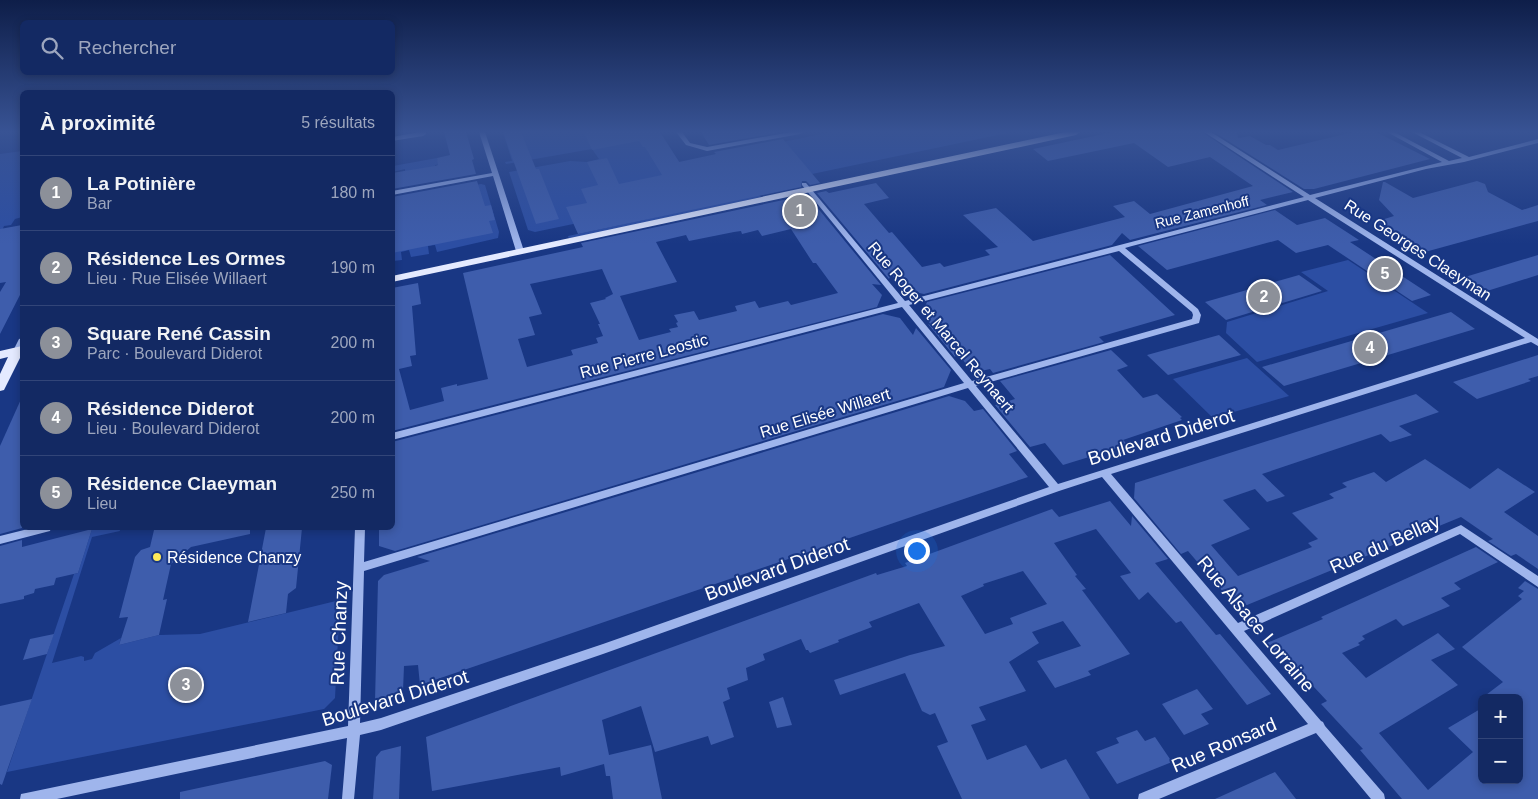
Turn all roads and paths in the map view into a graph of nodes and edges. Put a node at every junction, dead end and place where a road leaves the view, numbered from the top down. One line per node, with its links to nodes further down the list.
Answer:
1 (494, 169): 6 (street)
2 (881, 169): 7 (main road)
3 (890, 169): 7 (main road)
4 (1266, 169): 9 (street, Rue Georges Claeyman)
5 (1417, 169): 9 (street, Rue Zamenhoff)
6 (496, 174): 8 (street); 10 (street)
7 (806, 186): 10 (main road); 14 (street, Rue Roger et Marcel Reynaert)
8 (395, 192)
9 (1310, 197): 11 (street, Rue Zamenhoff); 15 (street, Rue Georges Claeyman)
10 (519, 248): 12 (main road); 13 (main road)
11 (1120, 248): 14 (street, Rue Zamenhoff); 19 (street, Rue Elisée Willaert)
12 (395, 270)
13 (395, 277)
14 (902, 304): 19 (street, Rue Roger et Marcel Reynaert); 21 (street, Rue Pierre Leostic)
15 (1535, 341): 22 (street, Boulevard Diderot)
16 (20, 352): 17 (main road); 18 (main road); 20 (main road)
17 (0, 354)
18 (0, 362)
19 (969, 385): 23 (street, Rue Roger et Marcel Reynaert); 27 (street, Rue Elisée Willaert)
20 (0, 387)
21 (395, 436)
22 (1104, 473): 23 (street, Boulevard Diderot); 29 (street, Rue Alsace Lorraine)
23 (1056, 488): 31 (street, Boulevard Diderot)
24 (38, 530): 26 (street)
25 (360, 530): 27 (street, Rue Chanzy)
26 (0, 540)
27 (359, 568): 31 (street, Rue Chanzy)
28 (1538, 582): 29 (street, Rue du Bellay)
29 (1237, 629): 30 (street, Rue Alsace Lorraine)
30 (1319, 726): 34 (street, Rue Ronsard); 35 (street, Rue Alsace Lorraine)
31 (354, 731): 32 (street, Boulevard Diderot); 33 (street, Rue Chanzy)
32 (26, 799)
33 (348, 799)
34 (1144, 799)
35 (1379, 799)

